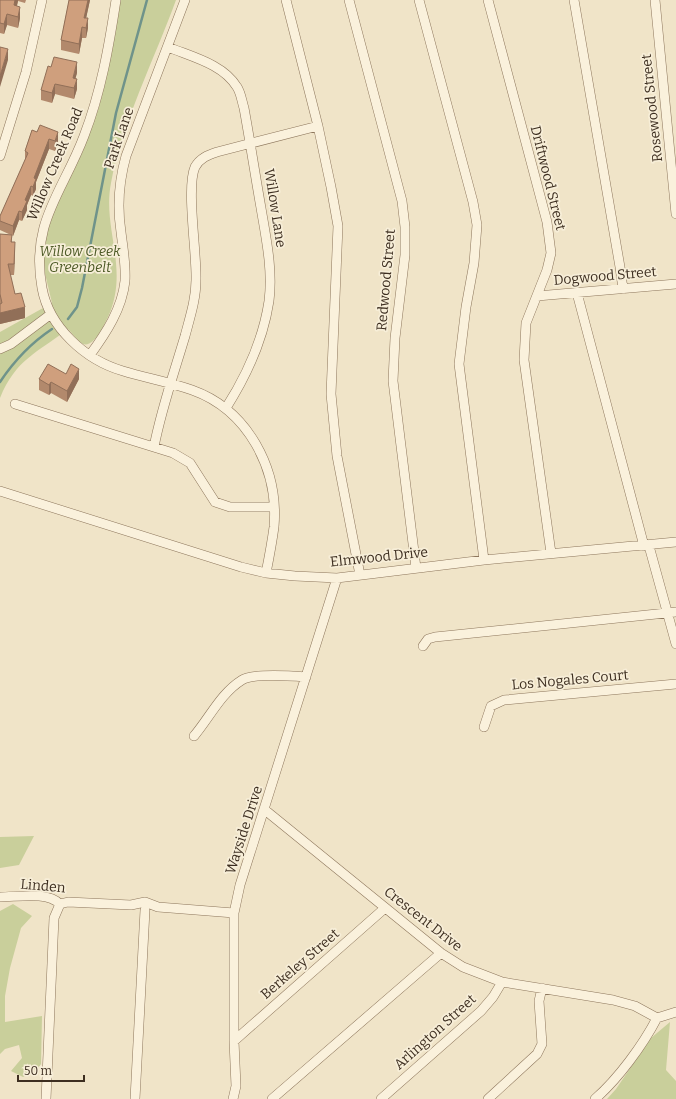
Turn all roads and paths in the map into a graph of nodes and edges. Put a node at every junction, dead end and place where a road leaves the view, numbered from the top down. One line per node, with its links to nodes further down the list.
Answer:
1 (42, 0): 13 (street)
2 (116, 0): 19 (street, Willow Creek Road)
3 (185, 0): 10 (street, Park Lane)
4 (286, 0): 11 (street)
5 (349, 0): 32 (street, Redwood Street)
6 (419, 0): 31 (street)
7 (488, 0): 18 (street, Driftwood Street)
8 (574, 0): 16 (street)
9 (655, 0): 14 (street, Rosewood Street)
10 (168, 48): 12 (street, Willow Lane); 21 (street, Park Lane)
11 (318, 126): 12 (street); 34 (street)
12 (250, 143): 22 (street); 24 (street, Willow Lane)
13 (0, 156)
14 (676, 214)
15 (676, 284): 16 (street, Dogwood Street)
16 (623, 289): 17 (street, Dogwood Street)
17 (577, 293): 18 (street, Dogwood Street); 29 (street)
18 (537, 296): 30 (street, Driftwood Street)
19 (51, 314): 20 (street); 21 (street, Willow Creek Road)
20 (0, 348)
21 (90, 355): 22 (street, Willow Creek Road)
22 (172, 383): 24 (street, Willow Creek Road); 25 (street)
23 (15, 404): 25 (street)
24 (226, 408): 27 (street, Willow Creek Road)
25 (154, 447): 27 (street)
26 (0, 491): 33 (street, Elmwood Drive)
27 (274, 508): 33 (street, Willow Creek Road)
28 (676, 542): 29 (street, Elmwood Drive)
29 (646, 546): 30 (street, Elmwood Drive); 36 (street)
30 (551, 553): 31 (street, Elmwood Drive)
31 (484, 560): 32 (street, Elmwood Drive)
32 (416, 568): 34 (street, Elmwood Drive)
33 (266, 573): 35 (street, Elmwood Drive)
34 (360, 575): 35 (street, Elmwood Drive)
35 (337, 578): 39 (street, Wayside Drive)
36 (672, 612): 37 (street); 38 (street)
37 (676, 644)
38 (423, 646)
39 (306, 677): 42 (street); 43 (street, Wayside Drive)
40 (676, 684): 41 (street, Los Nogales Court)
41 (484, 727)
42 (194, 736)
43 (265, 810): 48 (street, Crescent Drive); 50 (street, Wayside Drive)
44 (0, 898): 45 (street, Linden)
45 (60, 904): 46 (street, Linden); 57 (street)
46 (131, 905): 47 (street, Linden); 49 (street, Linden)
47 (158, 907): 49 (street, Linden); 50 (street, Linden)
48 (385, 908): 51 (street, Crescent Drive); 56 (street, Berkeley Street)
49 (145, 910): 58 (street)
50 (234, 913): 56 (street, Wayside Drive)
51 (441, 953): 52 (street, Crescent Drive); 60 (street)
52 (502, 982): 53 (street, Crescent Drive); 61 (street, Arlington Street)
53 (542, 988): 55 (street, Crescent Drive); 62 (street)
54 (676, 1012): 55 (street)
55 (657, 1018): 63 (street)
56 (234, 1040): 59 (street, Wayside Drive)
57 (46, 1099)
58 (135, 1099)
59 (233, 1099)
60 (272, 1099)
61 (381, 1099)
62 (488, 1099)
63 (595, 1099)

